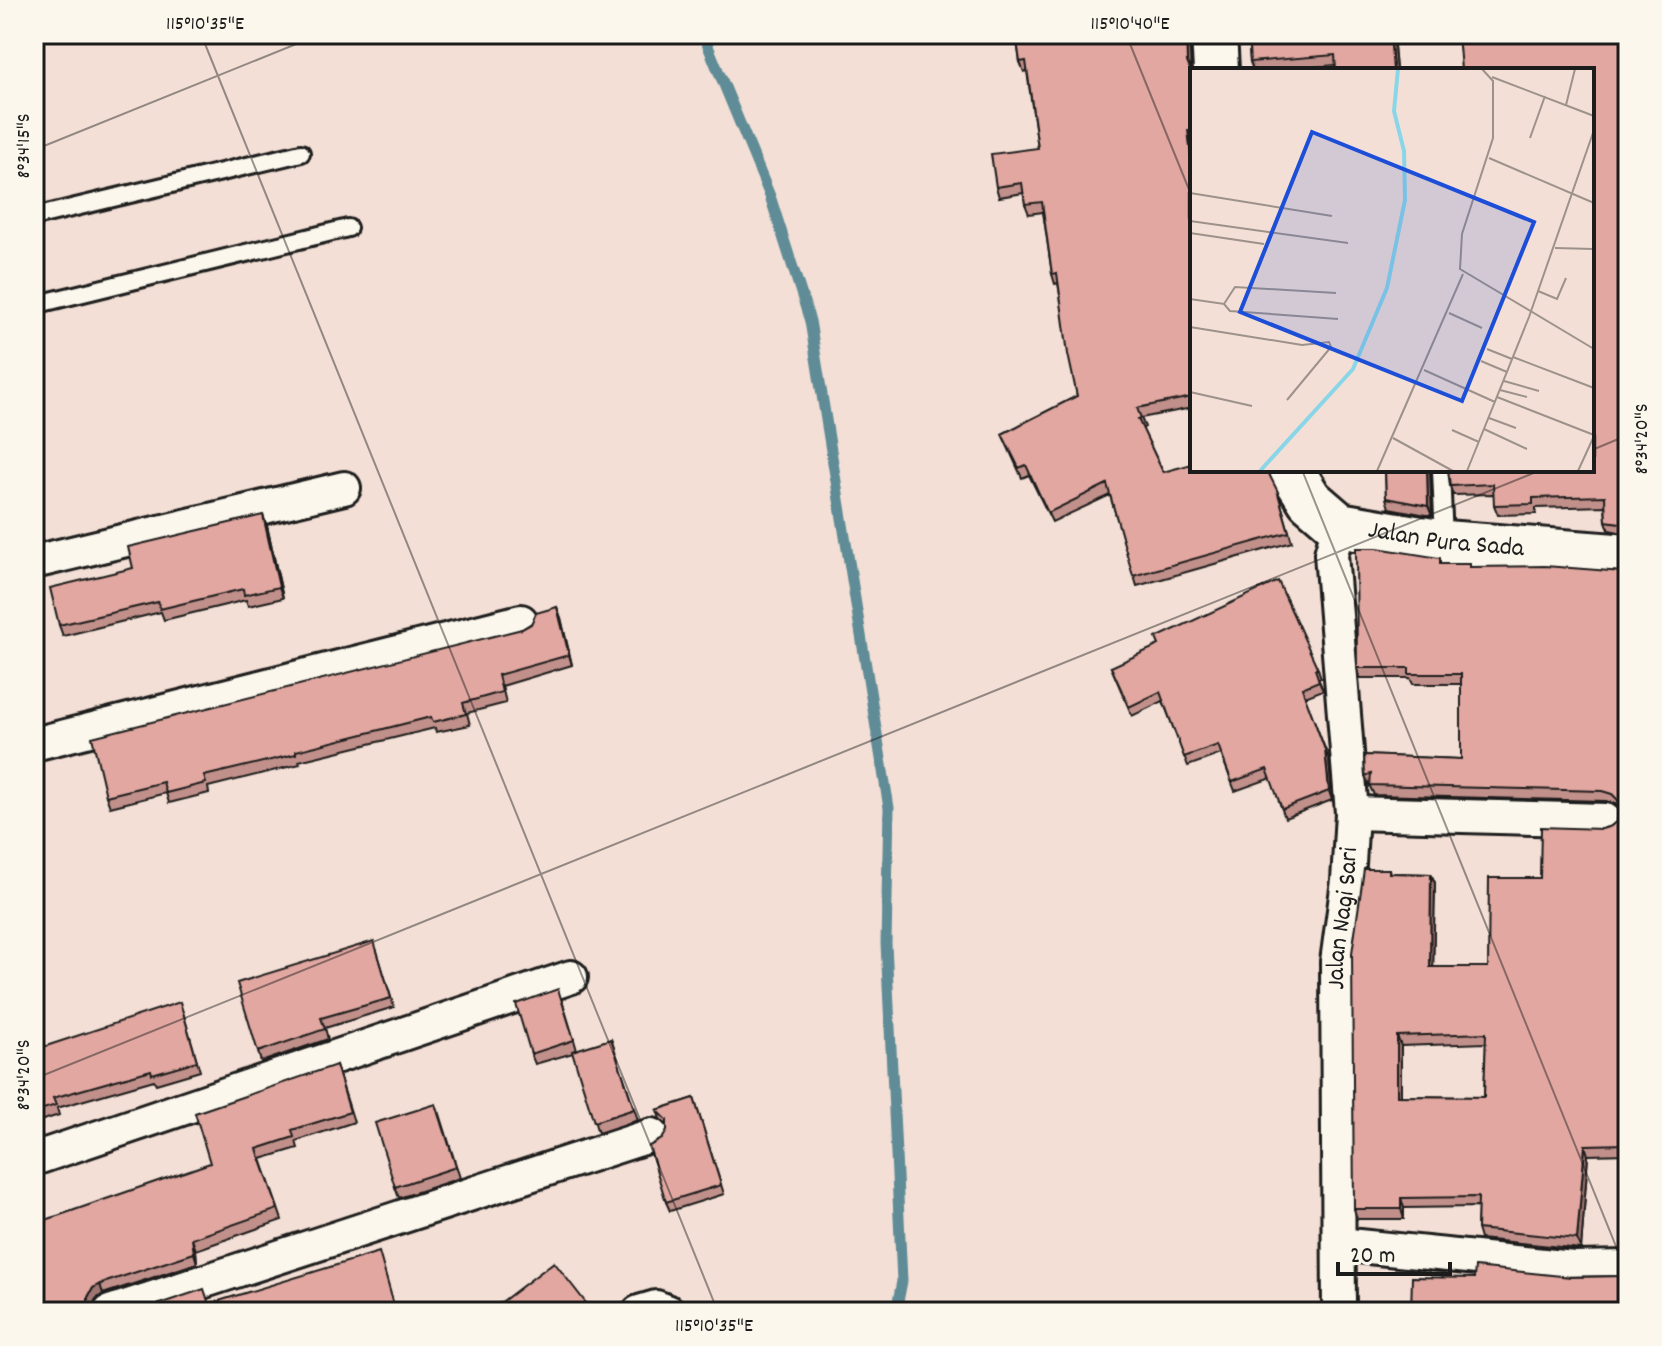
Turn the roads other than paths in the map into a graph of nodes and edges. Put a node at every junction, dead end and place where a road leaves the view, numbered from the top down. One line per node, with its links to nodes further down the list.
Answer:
1 (1214, 34): 2 (street)
2 (1216, 68)
3 (301, 153): 4 (lane)
4 (34, 217)
5 (348, 228): 6 (lane)
6 (34, 305)
7 (1292, 472): 10 (street, Jalan Pura Sada)
8 (1441, 472): 11 (lane)
9 (344, 488): 13 (street)
10 (1339, 525): 11 (street, Jalan Pura Sada); 16 (street, Jalan Nagi Sari)
11 (1444, 543): 12 (street, Jalan Pura Sada)
12 (1628, 557)
13 (34, 562)
14 (521, 621): 15 (street)
15 (34, 744)
16 (1352, 813): 17 (street); 21 (street, Jalan Nagi Sari)
17 (1605, 820)
18 (571, 977): 20 (street)
19 (652, 1135): 23 (street)
20 (34, 1159)
21 (1339, 1244): 22 (street); 26 (street, Jalan Nagi Sari)
22 (1628, 1267)
23 (110, 1312)
24 (639, 1312): 25 (street)
25 (669, 1312)
26 (1339, 1312)

